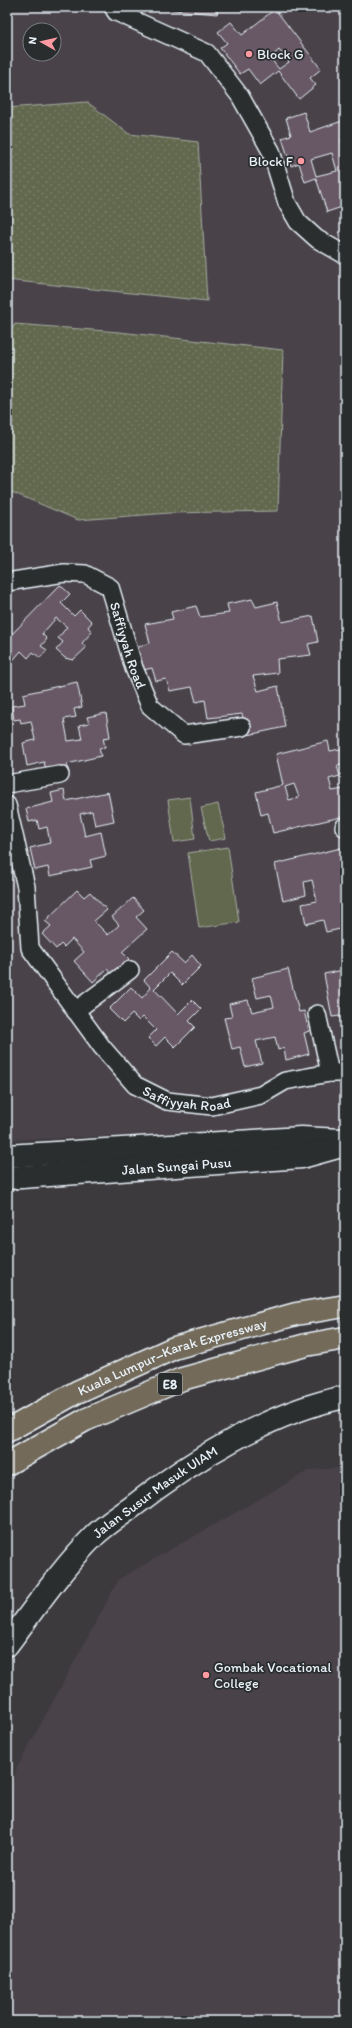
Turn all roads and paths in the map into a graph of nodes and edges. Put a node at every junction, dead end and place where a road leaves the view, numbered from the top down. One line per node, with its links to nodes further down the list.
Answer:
1 (112, 7): 2 (street)
2 (345, 255)
3 (7, 582): 4 (street, Saffiyyah Road)
4 (242, 727)
5 (60, 775): 6 (street)
6 (7, 784)
7 (7, 805): 9 (street, Saffiyyah Road)
8 (130, 970): 9 (street)
9 (75, 1010): 11 (street, Saffiyyah Road)
10 (317, 1014): 11 (street, Saffiyyah Road)
11 (338, 1073)
12 (345, 1141): 14 (main road, Jalan Sungai Pusu)
13 (345, 1145): 15 (main road, Jalan Sungai Pusu)
14 (7, 1156)
15 (7, 1178)
16 (345, 1306): 19 (highway, Kuala Lumpur–Karak Expressway / E8)
17 (345, 1338): 20 (highway, Kuala Lumpur–Karak Expressway / E8)
18 (345, 1397): 21 (main road, Jalan Susur Masuk UIAM)
19 (7, 1430)
20 (7, 1464)
21 (7, 1645)

